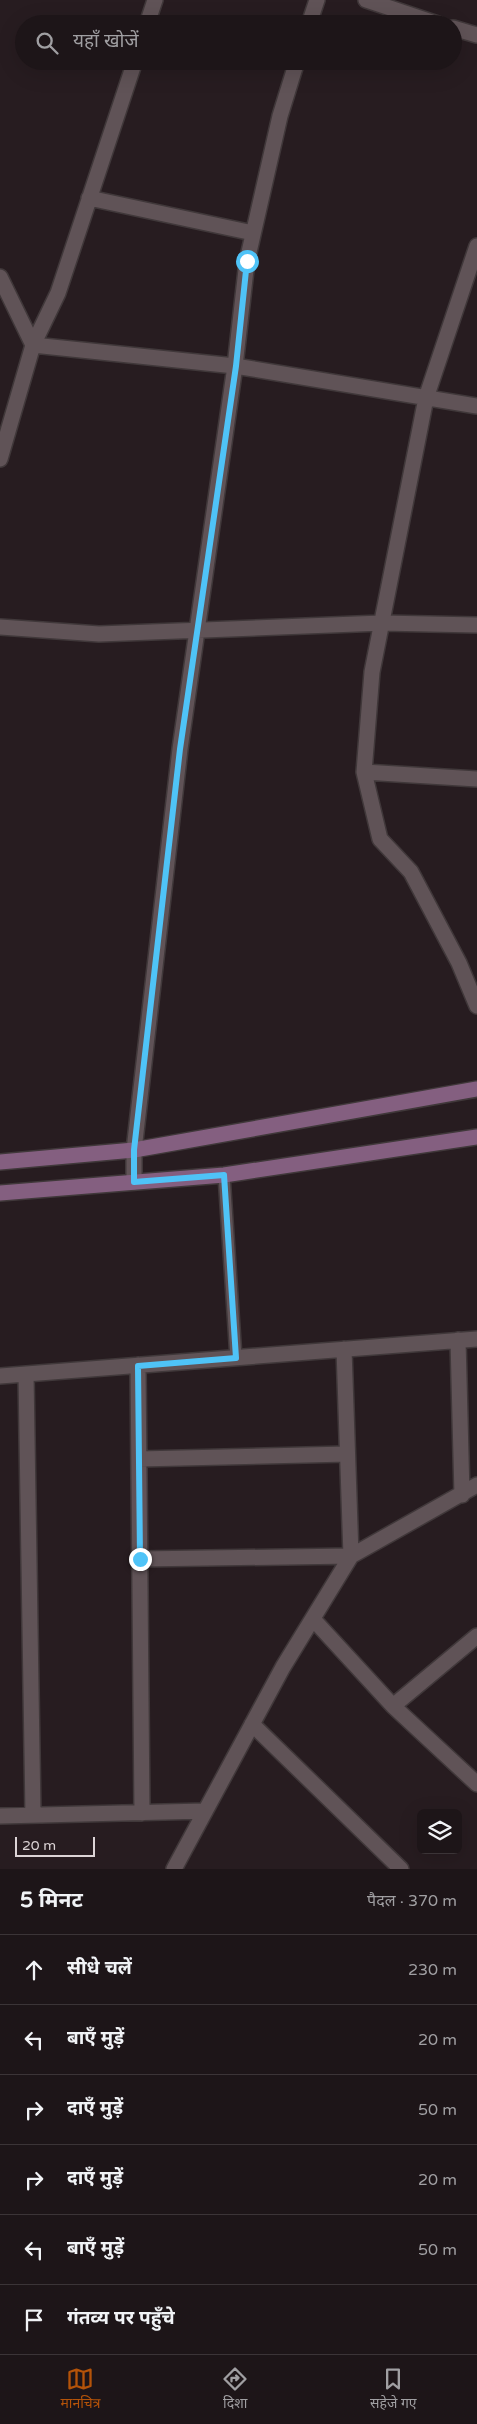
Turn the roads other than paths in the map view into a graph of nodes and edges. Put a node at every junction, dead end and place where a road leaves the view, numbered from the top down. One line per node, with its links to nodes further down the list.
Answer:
1 (155, 0): 4 (street)
2 (366, 0): 6 (street)
3 (313, 1): 5 (street)
4 (150, 15)
5 (311, 15)
6 (411, 15)
7 (462, 31): 8 (street)
8 (477, 35)
9 (132, 70): 11 (street)
10 (294, 70): 12 (street)
11 (90, 198): 12 (street); 15 (street)
12 (254, 233): 16 (street)
13 (477, 246): 17 (street)
14 (0, 277): 15 (street)
15 (33, 345): 16 (street); 19 (street)
16 (236, 366): 17 (street); 23 (street)
17 (426, 398): 18 (street); 20 (street)
18 (477, 406)
19 (0, 459)
20 (382, 624): 21 (street); 23 (street); 24 (street)
21 (477, 625)
22 (0, 626): 23 (street)
23 (197, 630): 29 (street)
24 (364, 772): 25 (street); 26 (street)
25 (477, 779)
26 (477, 1006)
27 (477, 1089): 29 (street)
28 (477, 1137): 31 (street)
29 (134, 1150): 30 (street); 32 (street)
30 (0, 1162)
31 (224, 1175): 32 (street); 37 (lane)
32 (134, 1182): 33 (street)
33 (0, 1193)
34 (477, 1339): 35 (street)
35 (458, 1340): 36 (street); 44 (street)
36 (344, 1349): 37 (street); 41 (street)
37 (236, 1358): 38 (street)
38 (138, 1366): 39 (street); 42 (street)
39 (26, 1374): 40 (street); 54 (street)
40 (0, 1376)
41 (347, 1454): 42 (street); 45 (street)
42 (139, 1459): 46 (street)
43 (477, 1485): 44 (street)
44 (462, 1495): 45 (street)
45 (351, 1556): 46 (street); 47 (street)
46 (140, 1559): 53 (street)
47 (313, 1619): 49 (street); 50 (street)
48 (477, 1636): 49 (street)
49 (393, 1706): 51 (street)
50 (252, 1724): 52 (street); 57 (street)
51 (477, 1784)
52 (205, 1812): 53 (street); 56 (street)
53 (142, 1813): 54 (street)
54 (32, 1815): 55 (street)
55 (0, 1816)
56 (174, 1869)
57 (401, 1869)

